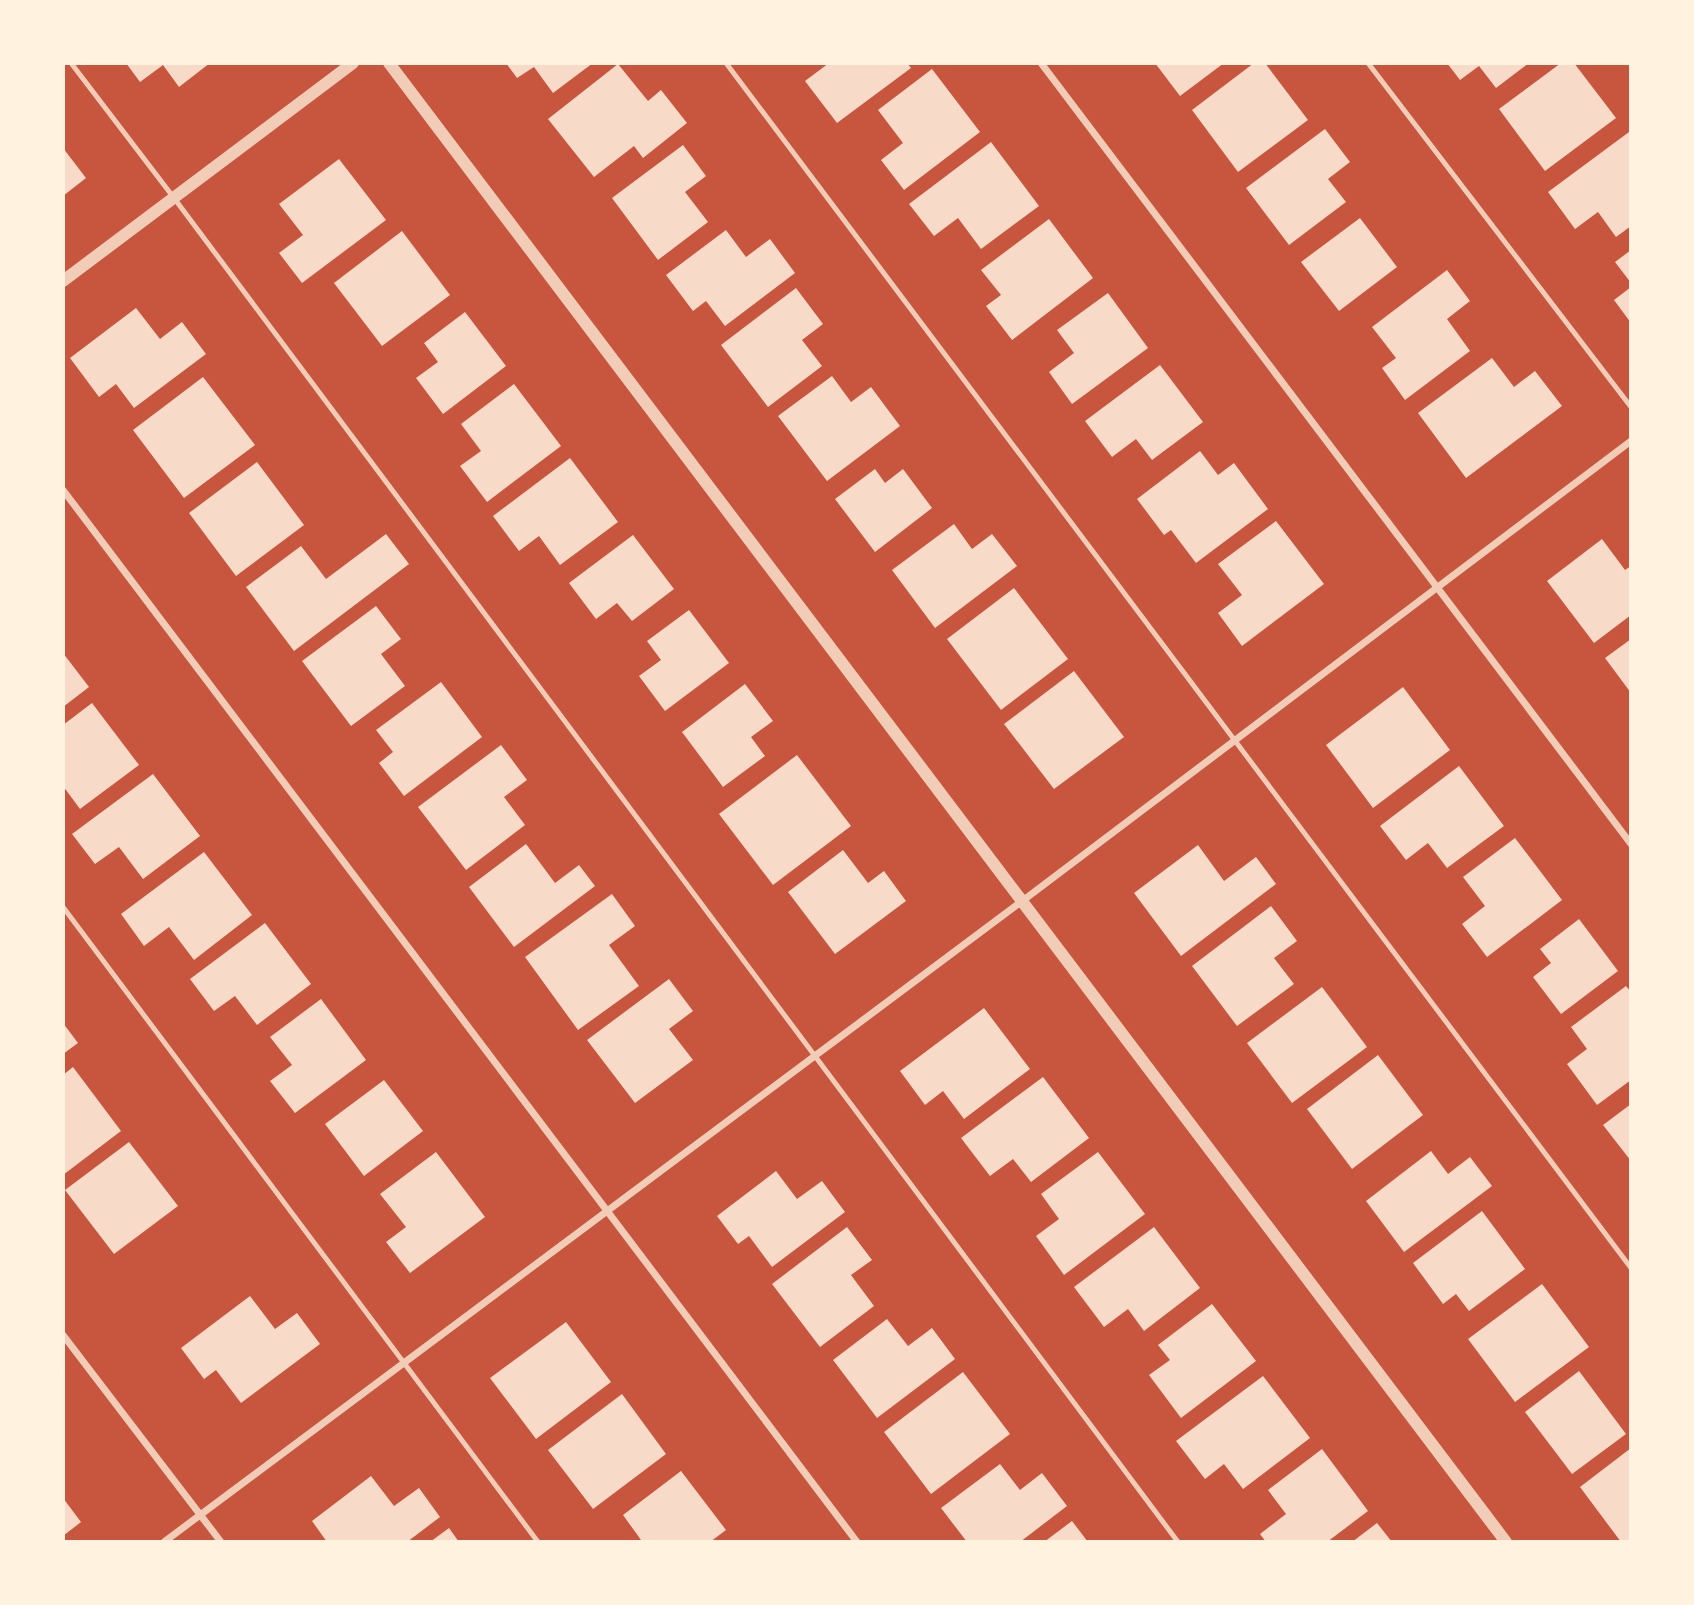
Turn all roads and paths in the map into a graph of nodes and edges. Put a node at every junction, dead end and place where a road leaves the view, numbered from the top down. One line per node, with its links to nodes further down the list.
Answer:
1 (71, 63): 7 (lane)
2 (353, 63): 7 (street)
3 (389, 63): 15 (street)
4 (726, 63): 13 (lane)
5 (1041, 63): 12 (street)
6 (1368, 63): 9 (lane)
7 (174, 198): 8 (street); 17 (lane)
8 (63, 281)
9 (1631, 407)
10 (1631, 441): 12 (street)
11 (63, 490): 18 (street)
12 (1436, 587): 13 (street); 14 (street)
13 (1235, 740): 15 (street); 19 (lane)
14 (1631, 844)
15 (1021, 902): 17 (street); 28 (street)
16 (63, 907): 21 (lane)
17 (814, 1057): 18 (street); 27 (lane)
18 (609, 1211): 21 (street); 26 (street)
19 (1631, 1268)
20 (63, 1335): 22 (street)
21 (404, 1363): 22 (street); 25 (lane)
22 (201, 1514): 23 (street); 24 (street)
23 (164, 1542)
24 (221, 1542)
25 (538, 1542)
26 (857, 1542)
27 (1178, 1542)
28 (1506, 1542)

